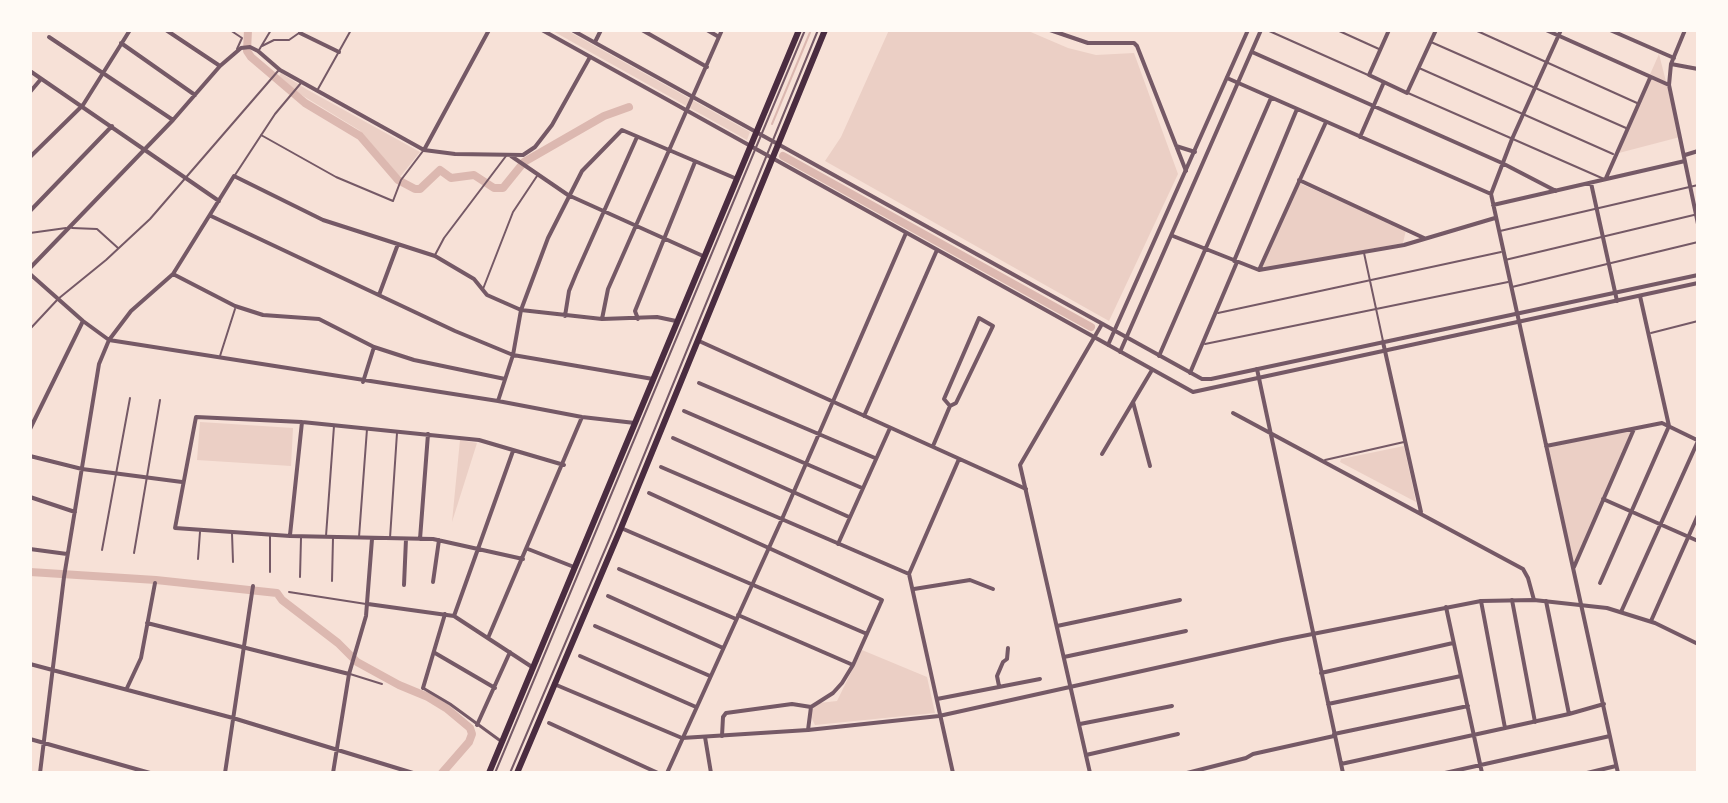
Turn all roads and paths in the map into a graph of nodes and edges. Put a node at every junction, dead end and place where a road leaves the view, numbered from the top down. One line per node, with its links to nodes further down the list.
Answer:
1 (130, 30): 32 (street)
2 (166, 30): 42 (street)
3 (230, 30): 35 (lane)
4 (271, 30): 33 (lane)
5 (351, 30): 36 (lane)
6 (489, 30): 84 (street)
7 (542, 30): 38 (street)
8 (572, 30): 30 (street)
9 (601, 30): 30 (street)
10 (642, 30): 43 (street)
11 (707, 30): 29 (street)
12 (722, 30): 29 (street)
13 (802, 30): 74 (main road)
14 (818, 30): 79 (lane)
15 (825, 30): 79 (main road)
16 (1050, 30): 80 (street)
17 (1248, 30): 51 (street)
18 (1264, 30): 37 (street); 49 (lane)
19 (1337, 30): 34 (lane)
20 (1389, 30): 34 (street)
21 (1436, 30): 31 (street)
22 (1475, 30): 40 (lane)
23 (1546, 30): 27 (street)
24 (1610, 30): 39 (street)
25 (1685, 30): 39 (street)
26 (300, 33): 33 (lane); 36 (street)
27 (1559, 33): 40 (street); 52 (street)
28 (49, 37): 48 (street)
29 (719, 37): 43 (street)
30 (595, 42): 62 (street)
31 (1431, 42): 44 (street); 57 (lane)
32 (121, 43): 48 (street); 61 (street)
33 (260, 49): 35 (street); 47 (street)
34 (1380, 50): 49 (street)
35 (235, 51): 42 (street)
36 (339, 52): 58 (lane)
37 (1252, 52): 55 (street); 66 (street)
38 (590, 57): 68 (street); 87 (street)
39 (1674, 58): 41 (street)
40 (1547, 62): 57 (street); 64 (lane)
41 (1671, 64): 45 (street); 56 (street)
42 (220, 66): 61 (street)
43 (707, 67): 62 (street)
44 (1419, 68): 60 (street); 69 (lane)
45 (1698, 69)
46 (30, 71): 50 (street)
47 (278, 72): 53 (street); 97 (lane)
48 (103, 74): 65 (street); 70 (street)
49 (1369, 75): 54 (street)
50 (42, 78): 59 (street); 65 (street)
51 (1227, 78): 55 (street); 86 (street)
52 (1650, 78): 56 (street); 64 (street)
53 (301, 82): 58 (street); 75 (lane)
54 (1384, 82): 60 (street); 66 (street)
55 (1238, 83): 63 (street); 121 (street)
56 (1669, 85): 91 (street)
57 (1534, 89): 69 (street); 73 (lane)
58 (317, 90): 84 (street)
59 (30, 92)
60 (1407, 93): 78 (lane)
61 (195, 95): 70 (street)
62 (693, 97): 68 (street); 74 (street)
63 (1271, 97): 67 (street); 128 (street)
64 (1638, 103): 73 (street)
65 (83, 105): 72 (street); 89 (street)
66 (1373, 107): 77 (street); 93 (street)
67 (1297, 109): 71 (street); 135 (street)
68 (686, 112): 82 (street); 83 (street)
69 (1523, 114): 78 (street); 88 (lane)
70 (173, 120): 81 (street)
71 (1326, 122): 77 (street); 100 (street)
72 (112, 126): 81 (street); 110 (street)
73 (1627, 129): 88 (street)
74 (759, 133): 79 (street); 83 (main road)
75 (261, 135): 84 (lane); 96 (lane)
76 (638, 137): 82 (street); 106 (street); 111 (street)
77 (1360, 137): 105 (street)
78 (1512, 139): 93 (street); 99 (lane)
79 (776, 142): 90 (main road); 162 (street)
80 (1176, 146): 86 (street); 94 (street)
81 (144, 149): 97 (street); 117 (street)
82 (667, 149): 92 (street); 116 (street)
83 (753, 149): 90 (street); 98 (main road); 371 (lane)
84 (424, 150): 87 (street)
85 (1698, 151): 91 (street)
86 (1195, 152): 94 (street)
87 (508, 154): 95 (street); 132 (lane)
88 (1615, 155): 99 (street)
89 (30, 157)
90 (770, 158): 120 (street); 170 (main road); 177 (lane)
91 (1684, 158): 99 (street); 103 (street)
92 (696, 162): 98 (street); 123 (street)
93 (1502, 163): 104 (street); 105 (street)
94 (1186, 171): 164 (street)
95 (539, 175): 106 (street); 144 (lane)
96 (234, 176): 107 (street); 126 (street)
97 (185, 178): 107 (street); 127 (lane)
98 (737, 179): 133 (main road)
99 (1606, 179): 101 (street)
100 (1299, 180): 124 (street); 137 (street)
101 (1591, 183): 104 (street); 109 (street)
102 (1698, 185): 103 (lane)
103 (1690, 187): 109 (lane); 112 (street)
104 (1556, 191): 108 (street)
105 (1491, 194): 108 (street)
106 (568, 195): 111 (street); 151 (street)
107 (220, 201): 113 (street)
108 (1493, 205): 114 (street)
109 (1597, 210): 118 (lane); 122 (street)
110 (30, 211)
111 (603, 211): 116 (street); 155 (street)
112 (1697, 214): 115 (street); 122 (lane)
113 (211, 216): 139 (street); 146 (street)
114 (1495, 218): 118 (street); 124 (street)
115 (1698, 224)
116 (635, 225): 123 (street); 156 (street)
117 (68, 228): 119 (lane); 127 (lane); 138 (street)
118 (1498, 232): 131 (street)
119 (30, 233)
120 (906, 233): 129 (street); 191 (street)
121 (1173, 236): 128 (street); 167 (street)
122 (1602, 237): 134 (lane); 136 (street)
123 (664, 238): 133 (street); 157 (street)
124 (1427, 239): 130 (street)
125 (1698, 242): 136 (lane)
126 (398, 244): 132 (street); 146 (street)
127 (119, 248): 148 (lane)
128 (1204, 249): 135 (street); 178 (street)
129 (937, 250): 166 (street); 196 (street)
130 (1364, 252): 137 (street); 141 (lane)
131 (1502, 252): 134 (street); 141 (lane)
132 (435, 256): 144 (street)
133 (703, 256): 159 (main road)
134 (1505, 260): 143 (street)
135 (1236, 261): 137 (street); 153 (street)
136 (1608, 264): 143 (lane); 145 (street)
137 (1259, 270)
138 (30, 271): 148 (street)
139 (173, 274): 150 (street); 168 (street)
140 (1698, 275): 145 (street)
141 (1369, 282): 152 (lane); 153 (lane)
142 (1698, 283): 147 (street)
143 (1510, 284): 152 (lane); 154 (street)
144 (483, 290): 151 (street)
145 (1615, 293): 149 (street); 154 (street)
146 (379, 295): 176 (street)
147 (1640, 296): 149 (street); 165 (street)
148 (58, 299): 158 (street); 163 (lane)
149 (1617, 301): 161 (street)
150 (235, 306): 173 (street); 179 (lane)
151 (521, 310): 155 (street); 176 (street)
152 (1376, 310): 169 (lane); 172 (lane)
153 (1216, 314): 172 (street)
154 (1516, 315): 161 (street); 169 (street)
155 (565, 316): 156 (street)
156 (602, 319): 157 (street)
157 (638, 319): 159 (street)
158 (83, 321): 168 (street); 204 (street)
159 (676, 321): 185 (main road)
160 (1698, 321): 165 (lane)
161 (1518, 323): 174 (street); 213 (street)
162 (1102, 324): 164 (street); 166 (street)
163 (30, 329)
164 (1115, 331): 167 (street); 171 (street)
165 (1649, 333): 201 (street)
166 (1094, 338): 171 (street); 230 (street)
167 (1127, 338): 175 (street); 178 (street)
168 (109, 340): 179 (street); 225 (street)
169 (1383, 342): 174 (street); 180 (street)
170 (697, 344): 177 (lane); 191 (street); 242 (main road)
171 (1108, 345): 175 (street)
172 (1202, 345): 182 (street)
173 (374, 347): 184 (street); 186 (street)
174 (1385, 351): 183 (street); 212 (street)
175 (1120, 352): 181 (street)
176 (513, 355): 184 (street); 185 (street)
177 (685, 356): 282 (lane)
178 (1159, 356): 182 (street)
179 (219, 357): 186 (street)
180 (1257, 369): 182 (street); 183 (street)
181 (1152, 370): 183 (street); 192 (street)
182 (1190, 373)
183 (1259, 377): 207 (street)
184 (505, 379): 190 (street)
185 (653, 379): 199 (main road)
186 (363, 382): 190 (street)
187 (699, 383): 209 (street)
188 (130, 398): 226 (lane)
189 (160, 400): 227 (lane)
190 (498, 401): 197 (street)
191 (833, 402): 196 (street); 209 (street)
192 (1133, 402): 216 (street); 223 (street)
193 (950, 406): 193 (street); 214 (street)
194 (684, 411): 221 (street)
195 (1233, 413): 207 (street)
196 (864, 416): 202 (street)
197 (582, 417): 199 (street); 222 (street)
198 (302, 422): 200 (street); 228 (street); 246 (street)
199 (635, 423): 269 (main road)
200 (334, 425): 205 (street); 248 (lane)
201 (1669, 426): 203 (street); 211 (street); 236 (street)
202 (890, 428): 214 (street); 218 (street)
203 (1635, 428): 213 (street); 234 (street)
204 (30, 429)
205 (367, 429): 206 (street); 251 (lane)
206 (397, 431): 208 (street); 253 (lane)
207 (1269, 432): 220 (street); 306 (street)
208 (428, 434): 215 (street); 255 (street)
209 (819, 434): 218 (street); 221 (street)
210 (673, 438): 231 (street)
211 (1698, 440): 241 (street)
212 (1405, 441): 220 (lane); 237 (street)
213 (1546, 446): 271 (street)
214 (933, 447): 219 (street)
215 (513, 451): 222 (street); 262 (street)
216 (1102, 454)
217 (30, 456): 225 (street)
218 (875, 458): 229 (street)
219 (959, 459): 230 (street); 273 (street)
220 (1321, 460): 237 (street)
221 (806, 464): 229 (street); 231 (street)
222 (564, 465): 259 (street)
223 (1150, 466)
224 (661, 467): 240 (street)
225 (82, 469): 226 (street); 235 (street)
226 (115, 473): 227 (street); 263 (lane)
227 (146, 477): 228 (street); 264 (lane)
228 (182, 482): 243 (street)
229 (862, 488): 239 (street)
230 (1026, 489): 303 (street)
231 (794, 492): 239 (street); 240 (street)
232 (649, 493): 260 (street)
233 (30, 497): 235 (street)
234 (1603, 499): 236 (street); 271 (street)
235 (75, 512): 265 (street)
236 (1632, 512): 241 (street); 278 (street)
237 (1421, 513): 290 (street)
238 (1698, 515): 250 (street)
239 (849, 517): 258 (street)
240 (782, 519): 258 (street); 260 (street)
241 (1659, 525): 250 (street); 296 (street)
242 (621, 528): 280 (street); 287 (main road)
243 (201, 530): 244 (street); 266 (lane)
244 (232, 532): 245 (street); 268 (lane)
245 (270, 534): 246 (street); 272 (lane)
246 (290, 536): 247 (street)
247 (301, 536): 248 (street); 274 (lane)
248 (326, 537): 249 (street)
249 (333, 537): 251 (street); 275 (lane)
250 (1688, 537): 257 (street); 300 (street)
251 (359, 538): 252 (street)
252 (372, 539): 253 (street); 294 (street)
253 (390, 539): 254 (street)
254 (406, 539): 255 (street); 279 (street)
255 (420, 539): 256 (street)
256 (439, 540): 262 (street); 276 (street)
257 (1698, 541)
258 (838, 544): 273 (street)
259 (527, 548): 267 (street); 269 (street)
260 (769, 548): 280 (street); 305 (street)
261 (30, 549): 265 (street)
262 (480, 549): 267 (street); 298 (street)
263 (102, 550)
264 (134, 553)
265 (68, 554): 320 (street)
266 (198, 559)
267 (523, 559): 307 (street)
268 (233, 562)
269 (574, 567): 319 (main road)
270 (619, 569): 299 (street)
271 (1573, 570): 293 (street)
272 (270, 572)
273 (909, 574): 283 (street)
274 (300, 577)
275 (332, 581)
276 (433, 582)
277 (155, 583): 301 (street)
278 (1600, 583)
279 (404, 585)
280 (752, 585): 299 (street); 305 (street)
281 (253, 586): 310 (street)
282 (589, 588): 287 (lane); 372 (lane)
283 (913, 589): 284 (street); 333 (street)
284 (993, 589)
285 (289, 592): 294 (lane)
286 (608, 596): 311 (street)
287 (591, 599): 327 (main road)
288 (1180, 600): 303 (street)
289 (1512, 600): 290 (street); 291 (street); 343 (street)
290 (1534, 600): 292 (street)
291 (1481, 601): 295 (street); 347 (street)
292 (1546, 601): 293 (street); 340 (street)
293 (1579, 603): 296 (street); 335 (street)
294 (368, 604): 297 (street); 322 (street)
295 (1446, 607): 306 (street); 308 (street)
296 (1621, 612): 300 (street)
297 (445, 614): 298 (street); 314 (street)
298 (454, 616): 307 (street)
299 (737, 617): 311 (street); 318 (street)
300 (1651, 621): 309 (street)
301 (147, 623): 310 (street); 330 (street)
302 (595, 626): 323 (street)
303 (1057, 626): 316 (street)
304 (1186, 631): 316 (street)
305 (867, 634): 318 (street)
306 (1312, 635): 321 (street); 329 (street)
307 (488, 638): 313 (street)
308 (1453, 643): 321 (street); 324 (street)
309 (1698, 644)
310 (243, 646): 322 (street); 342 (street)
311 (723, 648): 323 (street)
312 (1008, 648): 328 (street)
313 (510, 652): 319 (street); 332 (street)
314 (435, 653): 331 (street); 332 (street)
315 (580, 656): 338 (street)
316 (1064, 657): 329 (street)
317 (30, 664): 320 (street)
318 (853, 665): 339 (street)
319 (532, 667): 357 (main road)
320 (53, 668): 330 (street); 358 (street)
321 (1321, 673): 334 (street)
322 (349, 674): 326 (lane); 359 (street)
323 (710, 676): 338 (street)
324 (1461, 676): 334 (street); 337 (street)
325 (1040, 679): 328 (street)
326 (382, 684)
327 (554, 684): 355 (street); 373 (main road)
328 (999, 686): 333 (street)
329 (1071, 687): 341 (street); 345 (street)
330 (127, 688): 342 (street)
331 (423, 688): 346 (street)
332 (495, 689): 346 (street)
333 (936, 699): 341 (street)
334 (1328, 704): 350 (street)
335 (1604, 704): 340 (street); 353 (street)
336 (1172, 706): 345 (street)
337 (1468, 706): 350 (street); 351 (street)
338 (696, 707): 355 (street)
339 (811, 707): 348 (street); 352 (street)
340 (1569, 714): 343 (street)
341 (939, 716): 348 (street); 377 (street)
342 (233, 718): 359 (street); 367 (street)
343 (1535, 722): 347 (street)
344 (549, 723): 374 (street)
345 (1080, 724): 360 (street)
346 (477, 725): 357 (street)
347 (1505, 728): 351 (street)
348 (808, 730): 352 (street)
349 (1178, 734): 360 (street)
350 (1334, 735): 361 (street); 364 (street)
351 (1474, 735): 361 (street); 362 (street)
352 (722, 736): 354 (street)
353 (1610, 736): 362 (street); 363 (street)
354 (705, 737): 355 (street); 376 (street)
355 (682, 738): 375 (street)
356 (30, 739): 358 (street)
357 (502, 742): 370 (main road)
358 (44, 743): 365 (street); 366 (street)
359 (337, 750): 368 (street); 369 (street)
360 (1086, 755): 378 (street)
361 (1341, 764): 379 (street)
362 (1480, 766): 380 (street); 381 (street)
363 (1616, 766): 382 (street); 383 (street)
364 (1187, 772)
365 (40, 773)
366 (150, 773)
367 (225, 773)
368 (333, 773)
369 (413, 773)
370 (489, 773)
371 (495, 773)
372 (510, 773)
373 (517, 773)
374 (658, 773)
375 (667, 773)
376 (711, 773)
377 (953, 773)
378 (1090, 773)
379 (1343, 773)
380 (1445, 773)
381 (1482, 773)
382 (1587, 773)
383 (1618, 773)

